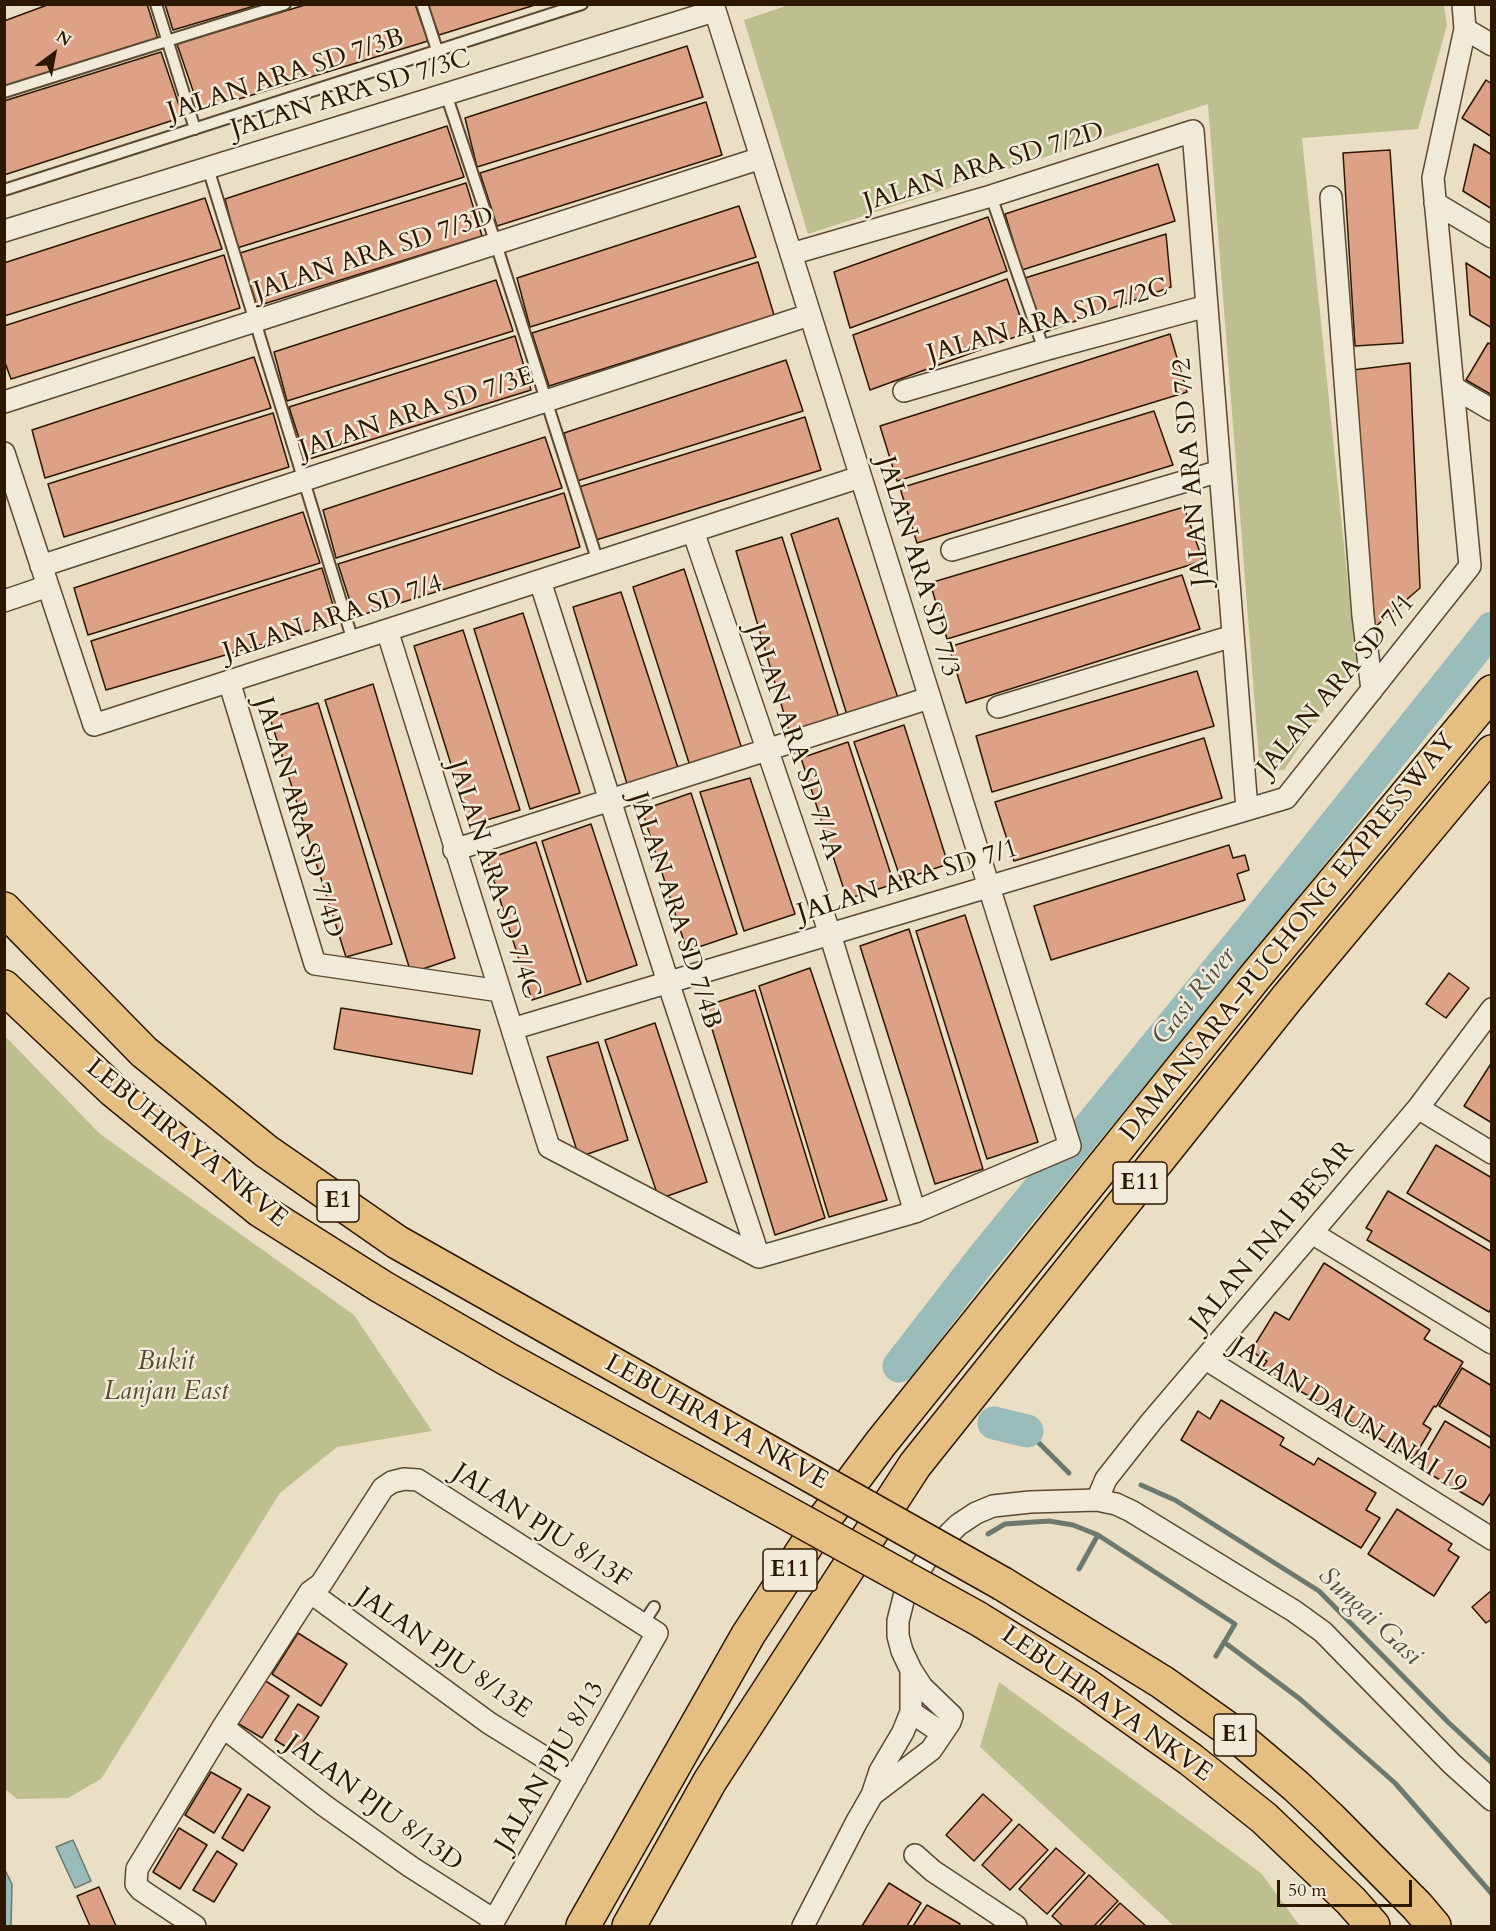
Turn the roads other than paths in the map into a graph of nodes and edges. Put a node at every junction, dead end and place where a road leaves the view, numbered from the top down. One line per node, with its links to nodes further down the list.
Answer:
1 (156, 4): 8 (lane)
2 (285, 4): 8 (lane)
3 (422, 4): 10 (lane)
4 (582, 4): 10 (lane, JALAN ARA SD 7/3B)
5 (1463, 4): 7 (street, JALAN ARA SD 7/1)
6 (713, 8): 12 (street, JALAN ARA SD 7/3C); 15 (street, JALAN ARA SD 7/3)
7 (1466, 28): 9 (street); 20 (street, JALAN ARA SD 7/1)
8 (168, 42): 11 (lane); 13 (lane)
9 (1491, 45)
10 (437, 50): 13 (lane, JALAN ARA SD 7/3B)
11 (4, 92)
12 (446, 94): 16 (street, JALAN ARA SD 7/3C); 23 (lane)
13 (195, 129): 17 (lane, JALAN ARA SD 7/3B)
14 (1193, 131): 18 (street, JALAN ARA SD 7/2D); 25 (street, JALAN ARA SD 7/2)
15 (760, 158): 23 (street, JALAN ARA SD 7/3D); 24 (street, JALAN ARA SD 7/3)
16 (208, 168): 21 (street, JALAN ARA SD 7/3C); 27 (lane)
17 (4, 190)
18 (991, 196): 24 (street, JALAN ARA SD 7/2D); 28 (lane)
19 (1331, 197): 48 (street)
20 (1435, 203): 22 (street); 29 (street, JALAN ARA SD 7/1)
21 (4, 231)
22 (1491, 237)
23 (496, 244): 27 (street, JALAN ARA SD 7/3D); 31 (lane)
24 (791, 254): 26 (street, JALAN ARA SD 7/3)
25 (1207, 306): 28 (street, JALAN ARA SD 7/2C); 35 (street, JALAN ARA SD 7/2)
26 (809, 315): 31 (street, JALAN ARA SD 7/3E); 36 (street, JALAN ARA SD 7/3)
27 (255, 321): 32 (street, JALAN ARA SD 7/3D); 37 (lane)
28 (1044, 350): 30 (street, JALAN ARA SD 7/2C)
29 (1453, 387): 33 (street); 48 (street, JALAN ARA SD 7/1)
30 (904, 391)
31 (546, 401): 37 (street, JALAN ARA SD 7/3E); 40 (lane)
32 (4, 402)
33 (1491, 410)
34 (4, 453): 41 (street, JALAN ARA SD 7/4)
35 (1220, 471): 39 (street); 45 (street, JALAN ARA SD 7/2)
36 (860, 477): 38 (street, JALAN ARA SD 7/4); 50 (street, JALAN ARA SD 7/3)
37 (304, 480): 41 (street, JALAN ARA SD 7/3E); 46 (lane)
38 (693, 531): 40 (street, JALAN ARA SD 7/4); 52 (street, JALAN ARA SD 7/4A)
39 (952, 550)
40 (597, 562): 42 (street, JALAN ARA SD 7/4)
41 (45, 576): 43 (street, JALAN ARA SD 7/3E); 47 (street, JALAN ARA SD 7/4)
42 (540, 581): 44 (street, JALAN ARA SD 7/4); 54 (street, JALAN ARA SD 7/4B)
43 (4, 600)
44 (387, 630): 46 (street, JALAN ARA SD 7/4); 56 (street, JALAN ARA SD 7/4C)
45 (1233, 636): 51 (street); 55 (street, JALAN ARA SD 7/2)
46 (353, 641): 47 (street, JALAN ARA SD 7/4)
47 (229, 681): 62 (street, JALAN ARA SD 7/4D)
48 (1372, 690): 55 (street, JALAN ARA SD 7/1)
49 (1491, 692): 86 (highway, DAMANSARA–PUCHONG EXPRESSWAY / E11)
50 (929, 698): 52 (street); 57 (street, JALAN ARA SD 7/3)
51 (998, 707)
52 (767, 750): 54 (street); 59 (street, JALAN ARA SD 7/4A)
53 (1491, 752): 87 (highway, DAMANSARA–PUCHONG EXPRESSWAY / E11)
54 (610, 800): 56 (street); 60 (street, JALAN ARA SD 7/4B)
55 (1247, 809): 57 (street, JALAN ARA SD 7/1)
56 (454, 850): 62 (street, JALAN ARA SD 7/4C)
57 (989, 886): 59 (street, JALAN ARA SD 7/1); 67 (street, JALAN ARA SD 7/3)
58 (4, 909): 91 (highway, LEBUHRAYA NKVE / E1, bridge)
59 (830, 934): 60 (street, JALAN ARA SD 7/1); 67 (street, JALAN ARA SD 7/4A)
60 (668, 982): 64 (street, JALAN ARA SD 7/1); 69 (street, JALAN ARA SD 7/4B)
61 (4, 987): 90 (highway, LEBUHRAYA NKVE / E1, bridge)
62 (500, 991): 64 (street, JALAN ARA SD 7/4C)
63 (1491, 1009): 65 (street, JALAN INAI BESAR)
64 (512, 1029): 69 (street, JALAN ARA SD 7/4C)
65 (1419, 1108): 66 (street); 68 (street, JALAN INAI BESAR)
66 (1491, 1153)
67 (915, 1212): 69 (street)
68 (1312, 1233): 70 (street); 71 (street, JALAN INAI BESAR)
69 (759, 1257)
70 (1491, 1343)
71 (1206, 1359): 72 (street, JALAN INAI BESAR); 73 (street, JALAN DAUN INAI 19)
72 (1097, 1500): 76 (street); 82 (street)
73 (1491, 1539)
74 (310, 1592): 75 (street, JALAN PJU 8/13F); 78 (street); 80 (street, JALAN PJU 8/13E)
75 (652, 1622): 80 (street, JALAN PJU 8/13)
76 (911, 1670): 77 (street); 79 (street)
77 (911, 1712): 79 (street); 81 (street)
78 (223, 1727): 84 (street, JALAN PJU 8/13D); 85 (street)
79 (942, 1733): 81 (street)
80 (576, 1777): 84 (street, JALAN PJU 8/13)
81 (872, 1795): 88 (street)
82 (1491, 1800)
83 (915, 1855): 89 (street)
84 (493, 1923)
85 (195, 1926)
86 (583, 1926)
87 (629, 1926)
88 (803, 1926)
89 (1016, 1926)
90 (1373, 1926)
91 (1434, 1926)

